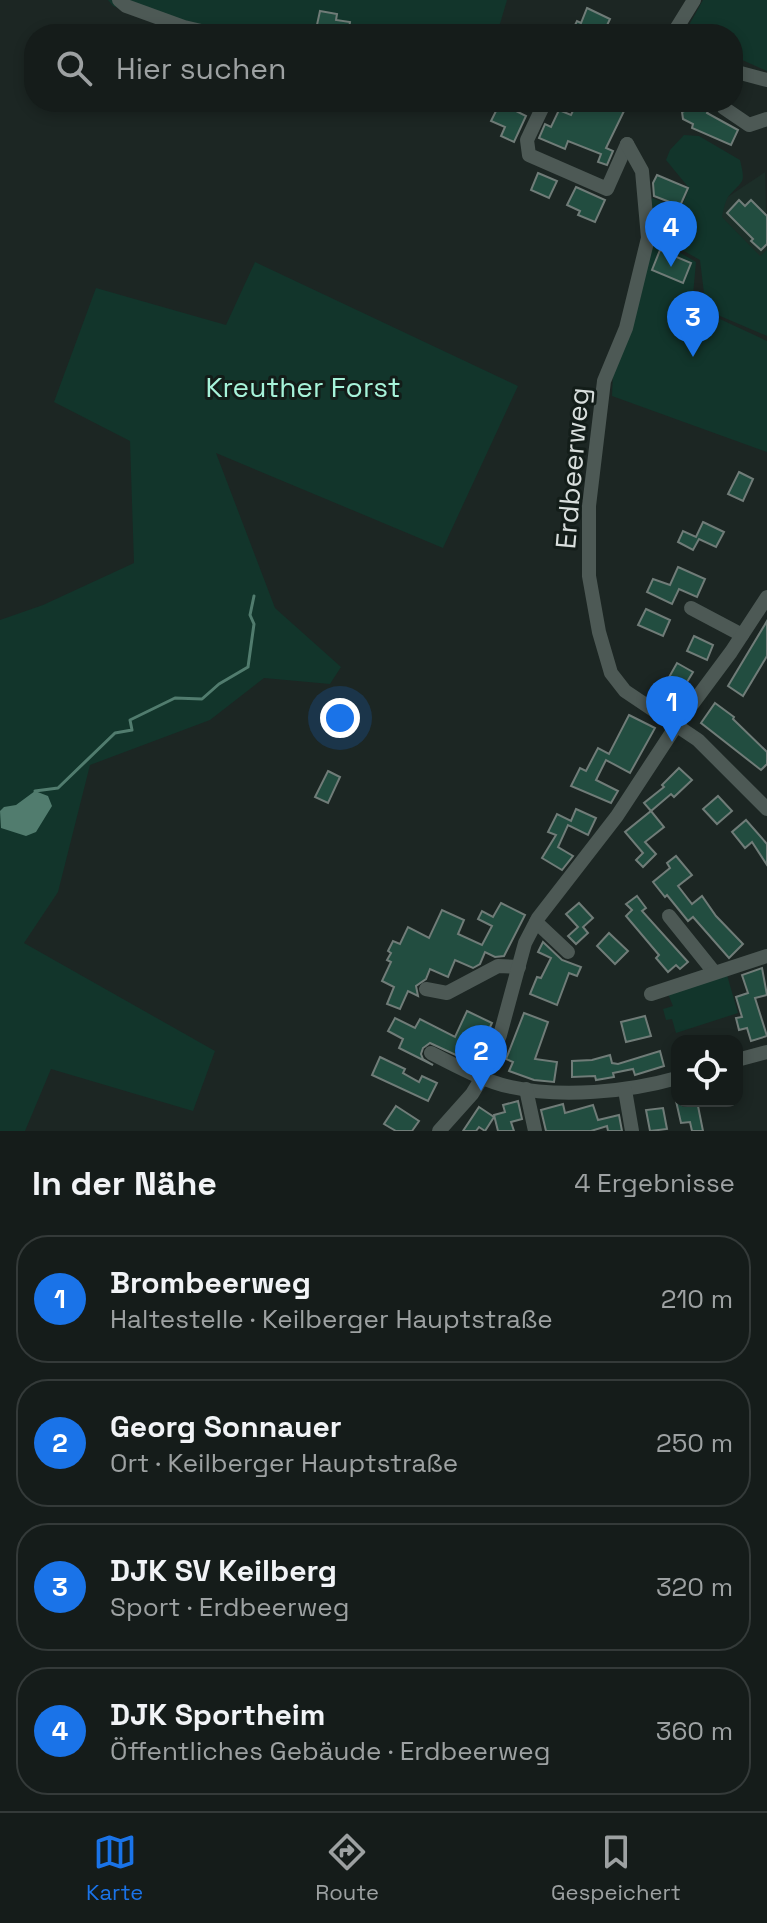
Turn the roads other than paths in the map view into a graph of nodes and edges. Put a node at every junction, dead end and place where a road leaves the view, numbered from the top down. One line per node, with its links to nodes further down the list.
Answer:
1 (119, 0): 3 (street)
2 (694, 0): 4 (street)
3 (176, 24)
4 (679, 24)
5 (743, 74): 6 (street)
6 (767, 80)
7 (540, 112): 13 (street, Erdbeerweg)
8 (730, 112): 9 (street)
9 (767, 119)
10 (767, 597): 12 (street)
11 (691, 608): 12 (street)
12 (742, 635): 13 (street)
13 (676, 726): 14 (street, Erdbeerweg); 16 (street)
14 (767, 809)
15 (669, 916): 20 (street)
16 (536, 922): 17 (street); 19 (street)
17 (568, 952)
18 (767, 956): 20 (street)
19 (519, 967): 21 (street); 26 (street)
20 (714, 972): 22 (street)
21 (426, 989)
22 (651, 994)
23 (767, 1052): 25 (street)
24 (431, 1053): 26 (street)
25 (743, 1058)
26 (483, 1076): 28 (street); 30 (street)
27 (671, 1079): 29 (street)
28 (526, 1089): 29 (street); 31 (street)
29 (625, 1090): 32 (street)
30 (439, 1131)
31 (535, 1131)
32 (632, 1131)

